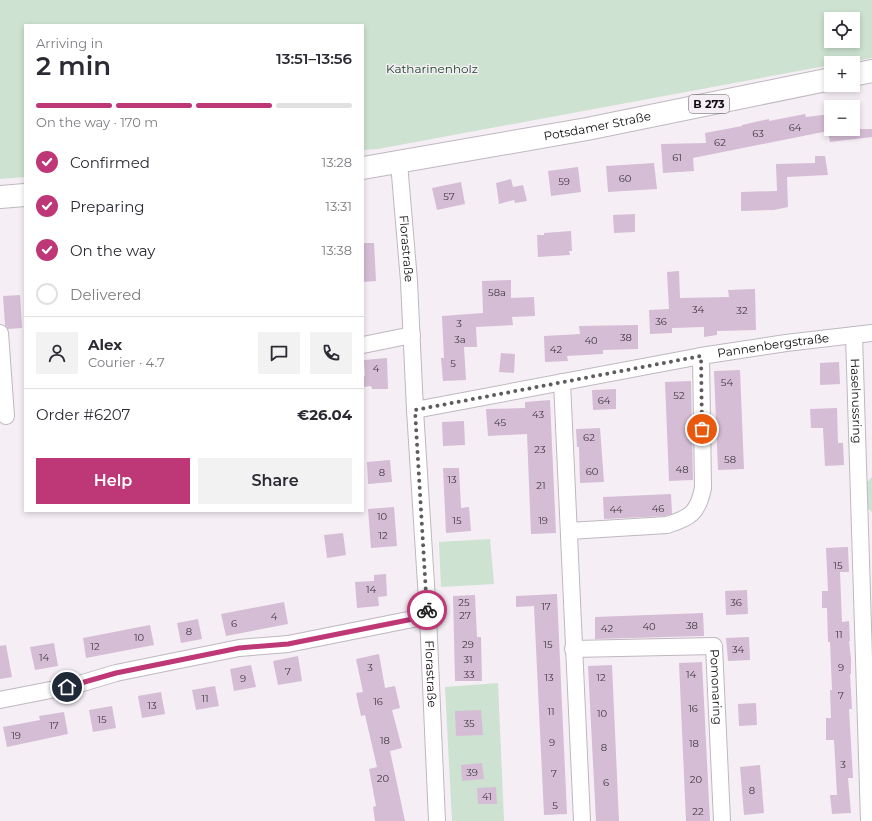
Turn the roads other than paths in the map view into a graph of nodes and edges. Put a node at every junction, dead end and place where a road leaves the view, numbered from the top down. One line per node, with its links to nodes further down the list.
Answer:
1 (872, 71): 2 (main road)
2 (860, 74)
3 (824, 80): 4 (main road, Potsdamer Straße / B 273)
4 (399, 162): 5 (main road, Potsdamer Straße / B 273); 10 (street, Florastraße)
5 (364, 168)
6 (24, 195): 7 (main road)
7 (0, 197)
8 (0, 333): 16 (street)
9 (872, 333): 11 (street, Pannenbergstraße)
10 (412, 334): 12 (street); 15 (street, Florastraße)
11 (854, 335): 13 (street, Pannenbergstraße); 17 (street, Haselnussring)
12 (364, 345)
13 (701, 356): 14 (street, Pannenbergstraße); 19 (street)
14 (562, 382): 15 (street, Pannenbergstraße); 19 (street)
15 (415, 410): 20 (street, Florastraße)
16 (6, 416)
17 (866, 468): 18 (street, Haselnussring)
18 (866, 522): 21 (street, Haselnussring)
19 (568, 531): 22 (street)
20 (428, 616): 23 (street); 24 (street, Florastraße)
21 (868, 642): 27 (street, Haselnussring)
22 (574, 649): 25 (street); 26 (street, Pomonaring)
23 (0, 700)
24 (437, 821)
25 (582, 821)
26 (722, 821)
27 (869, 821)

